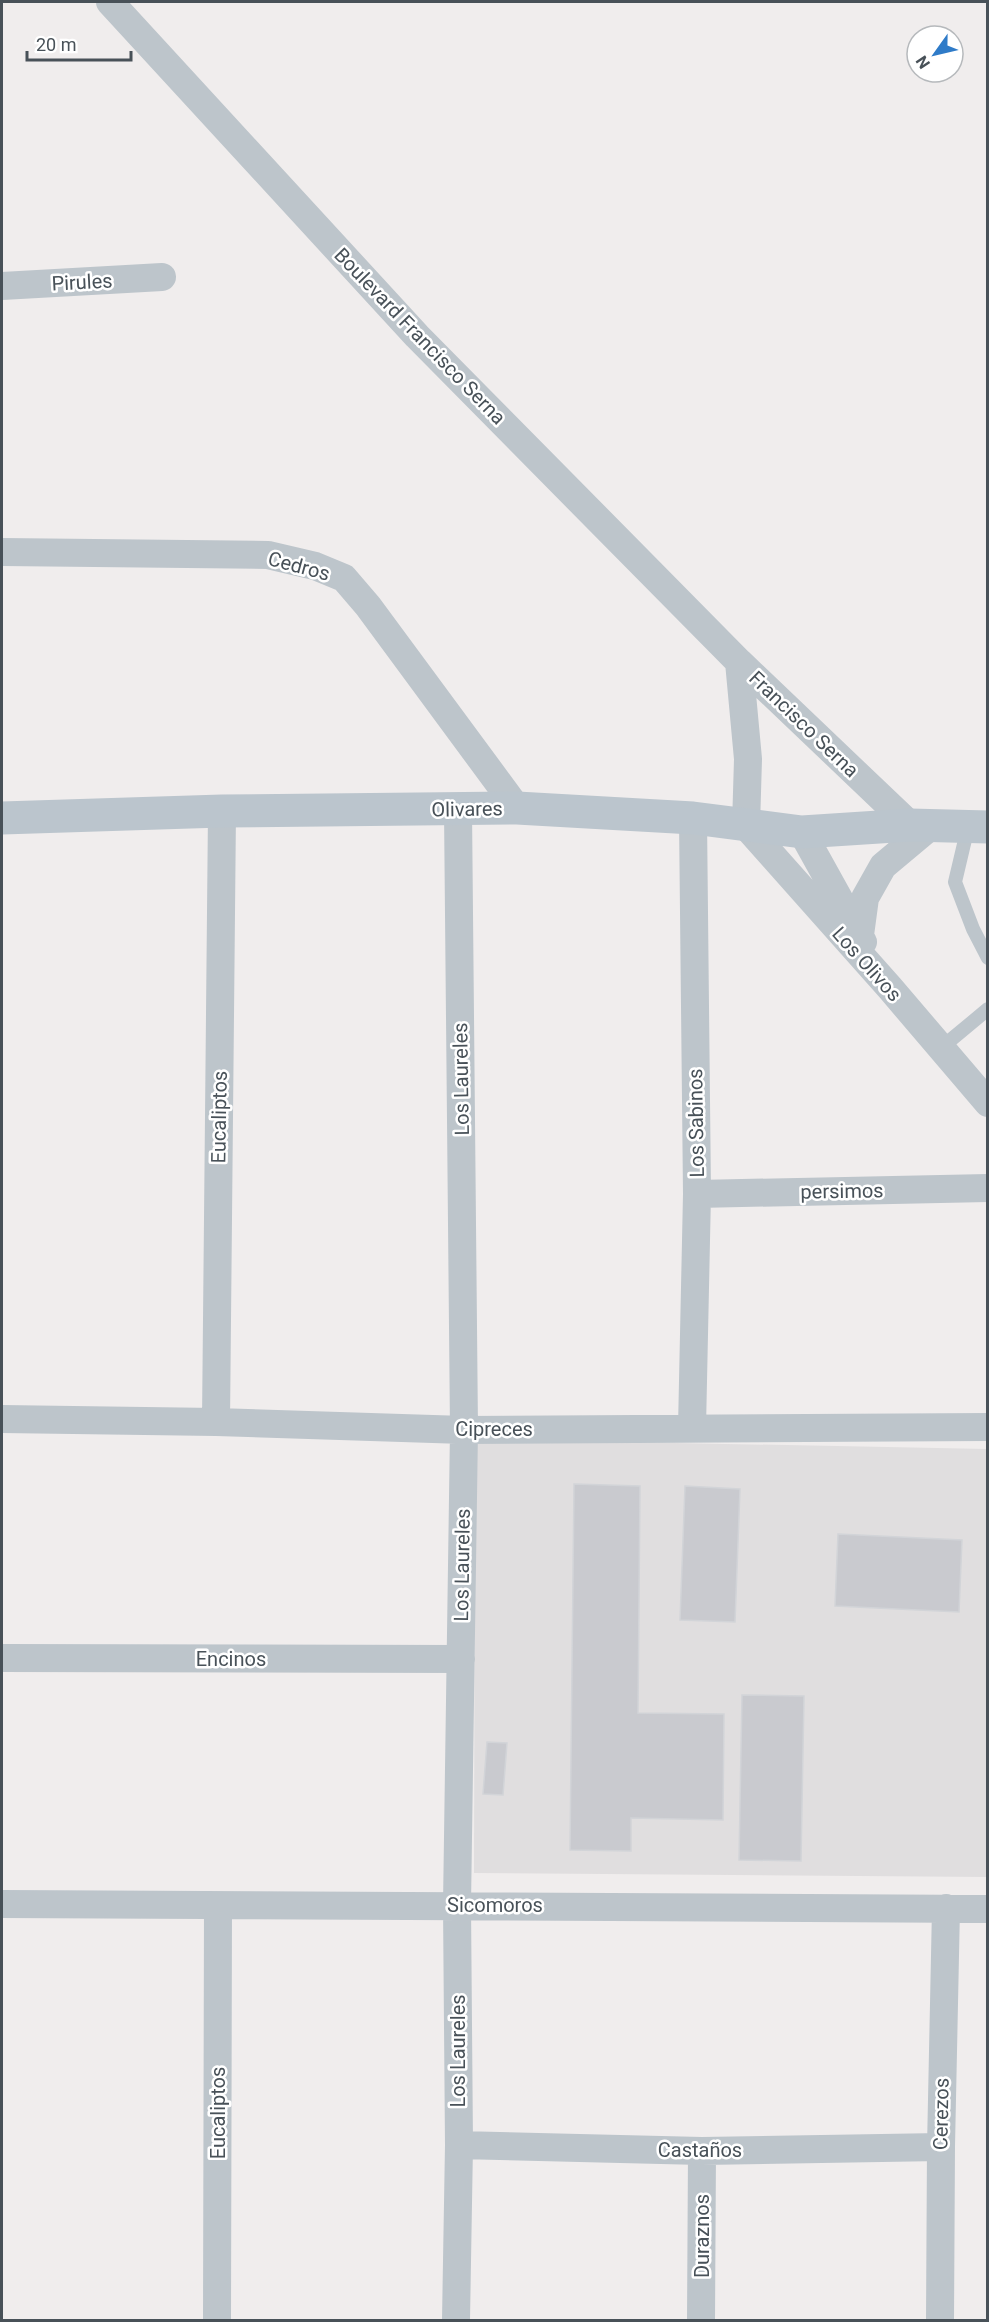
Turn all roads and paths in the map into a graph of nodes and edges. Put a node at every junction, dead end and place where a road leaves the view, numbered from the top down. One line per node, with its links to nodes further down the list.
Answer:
1 (110, 2): 5 (street, Boulevard Francisco Serna)
2 (162, 277): 3 (street, Pirules)
3 (2, 286)
4 (2, 552): 6 (street, Cedros)
5 (739, 662): 11 (street, Francisco Serna); 12 (street, Francisco Serna)
6 (517, 808): 7 (main road, Olivares); 10 (main road, Olivares)
7 (458, 810): 8 (main road, Olivares); 27 (street, Los Laureles)
8 (222, 811): 9 (main road, Olivares); 24 (street, Eucaliptos)
9 (2, 818)
10 (693, 818): 12 (main road, Olivares); 22 (street, Los Sabinos)
11 (921, 825): 13 (main road, Olivares); 14 (main road, Olivares); 15 (street)
12 (746, 826): 14 (main road, Olivares); 17 (street, Los Olivos)
13 (978, 827): 16 (lane)
14 (802, 832): 15 (street)
15 (860, 935): 17 (street)
16 (987, 958)
17 (890, 988): 19 (street, Los Olivos)
18 (987, 1009): 19 (lane)
19 (941, 1048): 20 (street, Los Olivos)
20 (987, 1103)
21 (987, 1188): 22 (street, persimos)
22 (697, 1194): 26 (street, Los Sabinos)
23 (2, 1419): 24 (street, Cipreces)
24 (216, 1422): 27 (street, Cipreces)
25 (987, 1427): 26 (street, Cipreces)
26 (692, 1428): 27 (street, Cipreces)
27 (464, 1430): 29 (street, Los Laureles)
28 (2, 1658): 29 (street, Encinos)
29 (461, 1659): 31 (street, Los Laureles)
30 (2, 1904): 32 (street, Sicomoros)
31 (457, 1905): 32 (street, Sicomoros); 33 (street, Sicomoros); 35 (street, Los Laureles)
32 (218, 1906): 38 (street, Eucaliptos)
33 (946, 1908): 34 (street, Sicomoros); 36 (street, Cerezos)
34 (987, 1909)
35 (459, 2145): 37 (street, Castaños); 39 (street, Los Laureles)
36 (941, 2147): 37 (street, Castaños); 41 (street, Cerezos)
37 (702, 2151): 40 (street, Duraznos)
38 (217, 2320)
39 (456, 2320)
40 (701, 2320)
41 (940, 2320)

